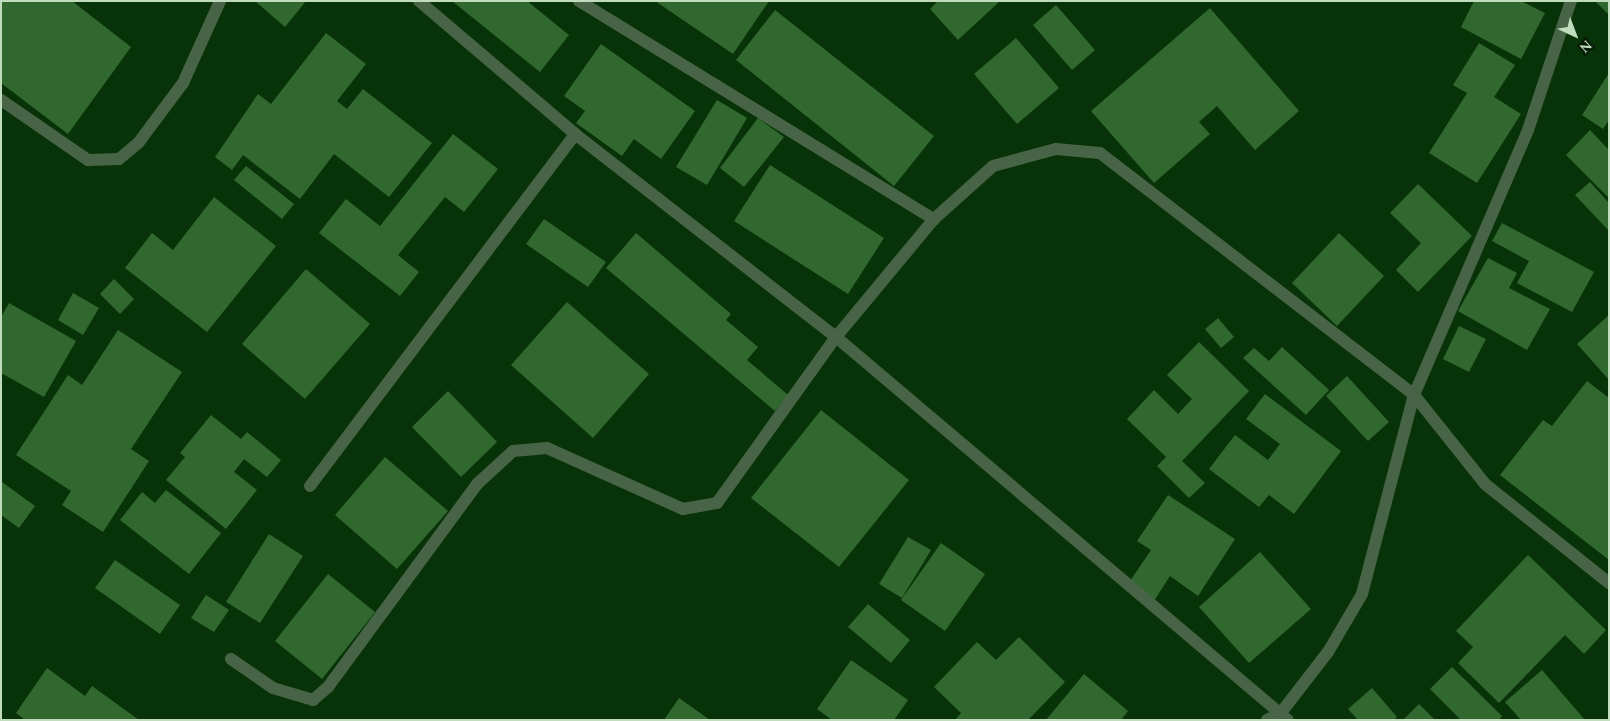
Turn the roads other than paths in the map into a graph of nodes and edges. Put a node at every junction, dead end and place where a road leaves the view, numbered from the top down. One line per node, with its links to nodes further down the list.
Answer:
1 (220, 1): 5 (street)
2 (419, 1): 6 (street)
3 (579, 1): 7 (street)
4 (1571, 1): 9 (street)
5 (1, 100)
6 (575, 134): 8 (street); 10 (street)
7 (934, 218): 8 (street); 9 (street)
8 (836, 337): 12 (street); 13 (street)
9 (1414, 395): 11 (street); 13 (street)
10 (310, 486)
11 (1609, 583)
12 (231, 659)
13 (1284, 717): 14 (street)
14 (1266, 720)

